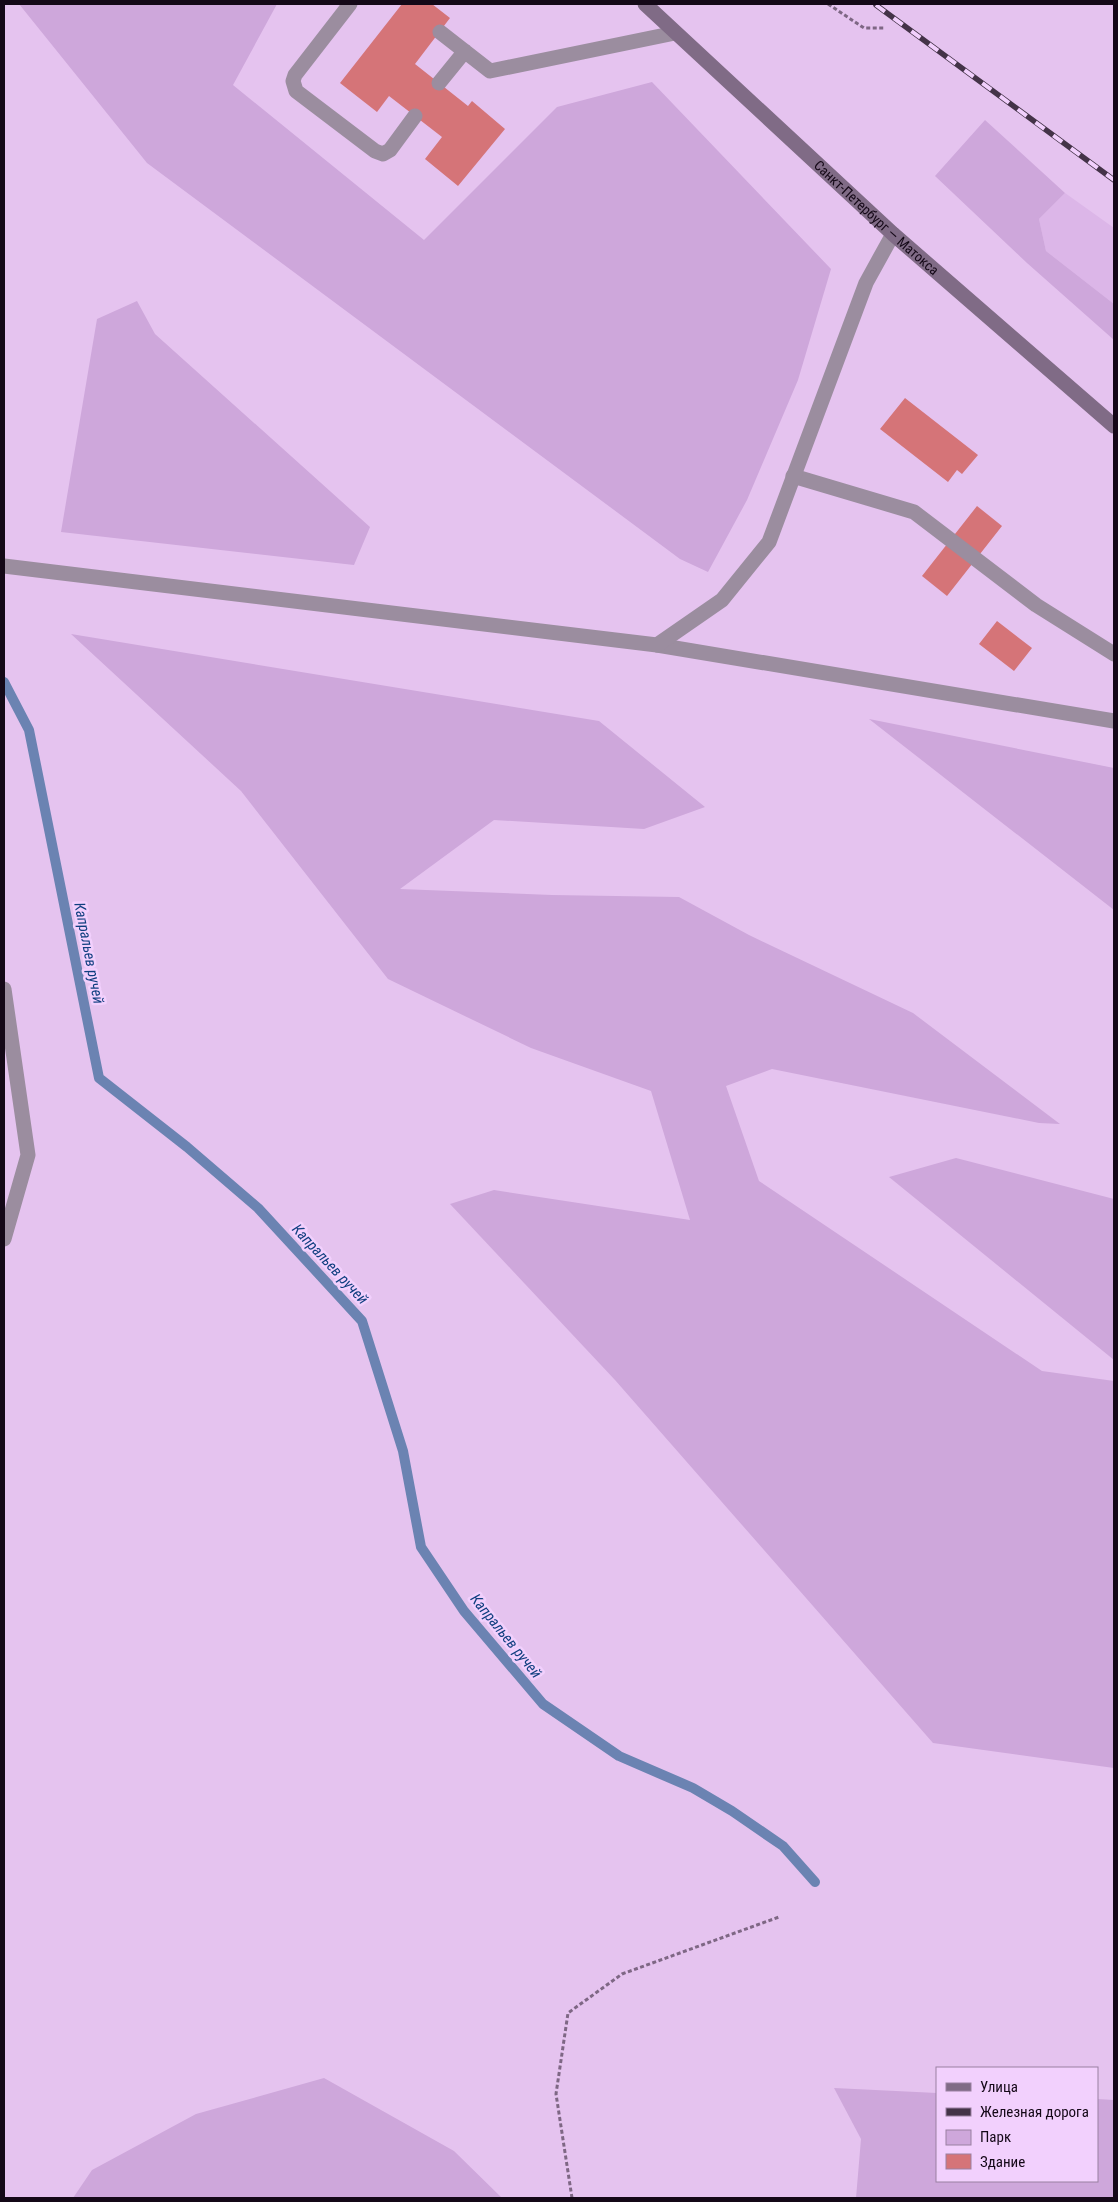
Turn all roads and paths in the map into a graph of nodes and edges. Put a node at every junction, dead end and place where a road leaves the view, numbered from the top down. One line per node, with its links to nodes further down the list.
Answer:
1 (350, 4): 9 (street)
2 (645, 4): 6 (main road, Санкт-Петербург — Матокса)
3 (828, 4): 4 (path)
4 (884, 28)
5 (440, 32): 7 (street)
6 (675, 33): 7 (street); 10 (main road, Санкт-Петербург — Матокса)
7 (465, 51): 8 (street)
8 (439, 83)
9 (415, 116)
10 (893, 234): 11 (main road, Санкт-Петербург — Матокса); 12 (street)
11 (1114, 426)
12 (793, 476): 14 (street); 15 (street)
13 (4, 566): 14 (street)
14 (658, 644): 16 (street)
15 (1114, 654)
16 (1114, 721)
17 (4, 989): 18 (street)
18 (4, 1240)
19 (779, 1917): 20 (path)
20 (572, 2198)

